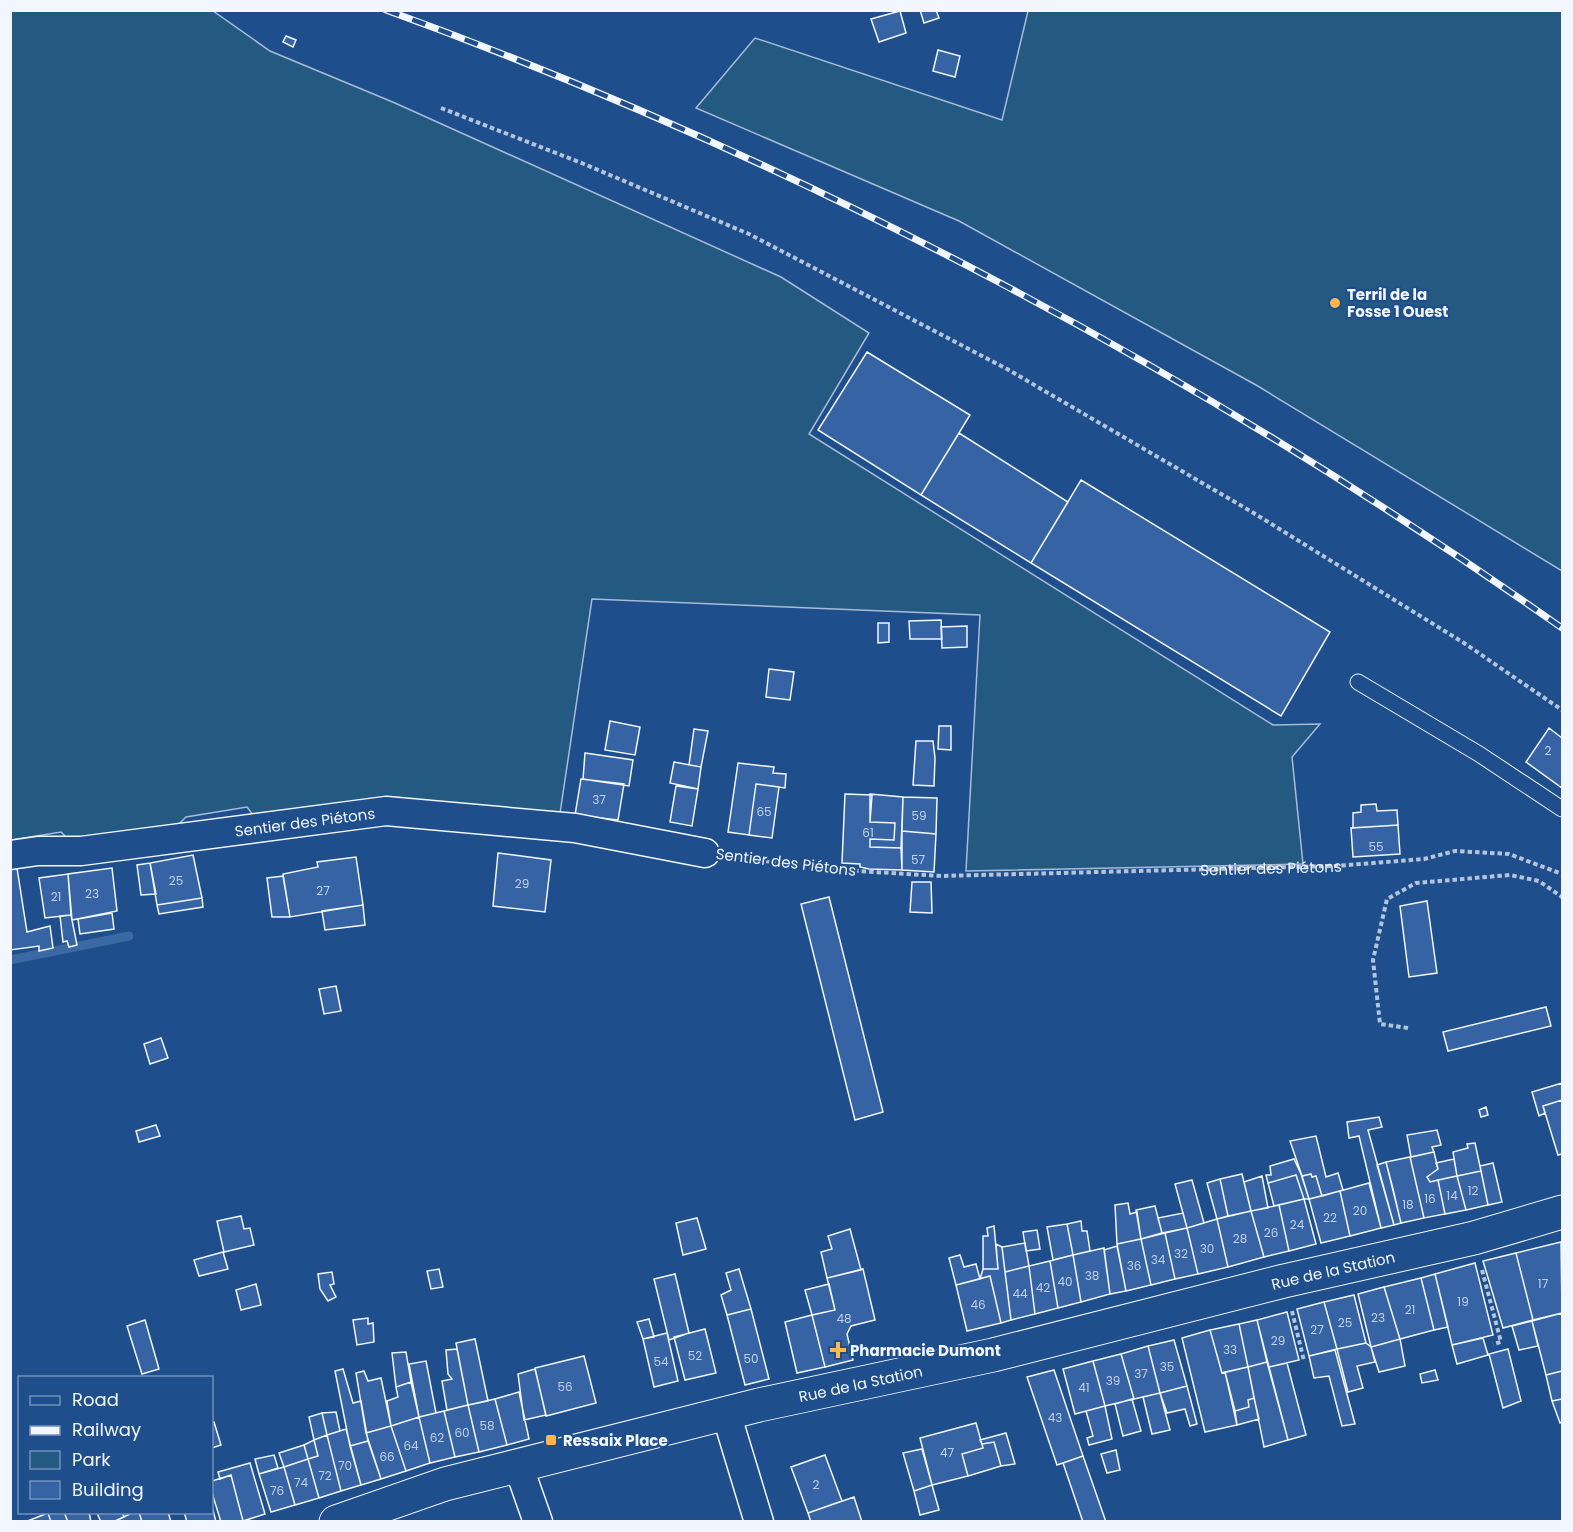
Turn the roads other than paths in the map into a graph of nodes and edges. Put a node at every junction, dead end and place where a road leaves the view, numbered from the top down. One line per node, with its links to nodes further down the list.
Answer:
1 (1358, 682): 2 (lane)
2 (1563, 809)
3 (705, 853): 4 (street, Sentier des Piétons)
4 (10, 855)
5 (1563, 1212): 6 (street, Rue de la Station)
6 (726, 1413): 7 (street, Rue de la Station); 10 (street)
7 (518, 1465): 8 (street, Rue de la Station); 9 (street)
8 (336, 1521)
9 (538, 1521)
10 (759, 1521)

